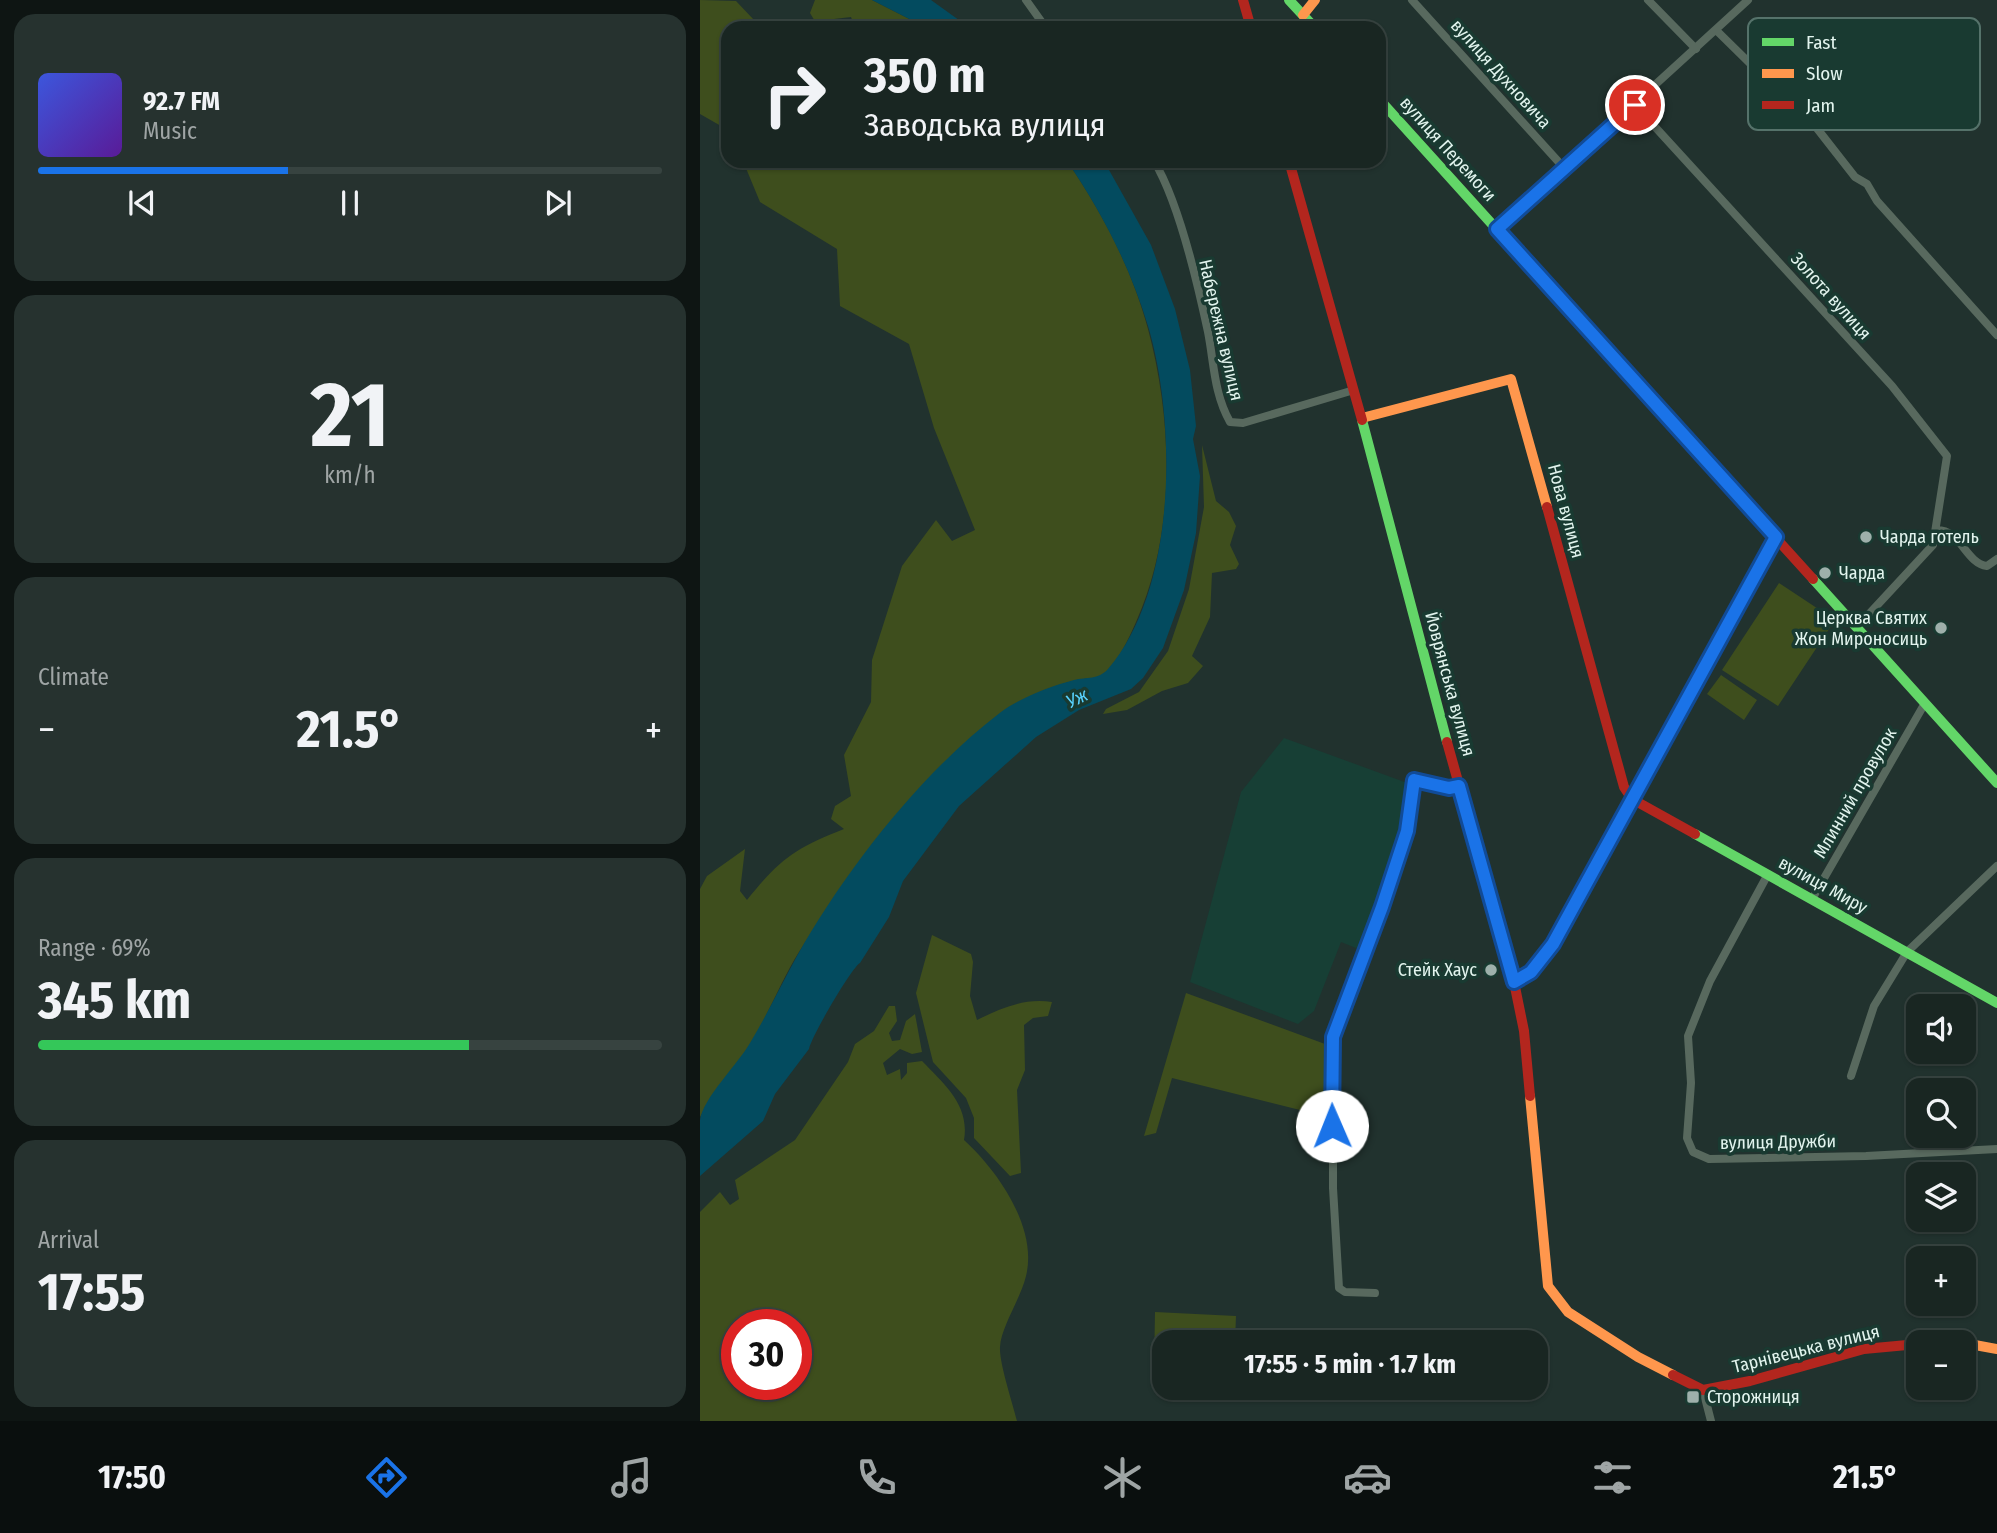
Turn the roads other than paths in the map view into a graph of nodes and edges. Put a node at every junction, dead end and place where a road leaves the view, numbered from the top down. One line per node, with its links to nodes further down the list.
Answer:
1 (1026, 0): 9 (street)
2 (1242, 0): 10 (street)
3 (1289, 0): 8 (street)
4 (1315, 0): 8 (street)
5 (1412, 0): 20 (street, вулиця Духновича)
6 (1647, 0): 13 (street)
7 (1742, 2): 12 (street)
8 (1303, 15): 11 (street)
9 (1041, 21)
10 (1249, 21)
11 (1309, 21)
12 (1716, 30): 13 (street); 14 (street)
13 (1696, 49): 15 (street)
14 (1748, 61)
15 (1635, 105): 20 (street); 25 (street, Золота вулиця)
16 (1386, 107): 21 (street, вулиця Перемоги)
17 (1819, 130): 22 (street)
18 (1157, 168): 23 (street, Набережна вулиця)
19 (1291, 168): 23 (street, Йоврянська вулиця)
20 (1565, 169): 21 (street)
21 (1497, 229): 26 (street, вулиця Перемоги)
22 (1997, 335)
23 (1354, 390): 24 (street, Йоврянська вулиця)
24 (1362, 418): 31 (street, Йоврянська вулиця); 32 (street, Нова вулиця)
25 (1936, 530): 27 (street); 28 (street)
26 (1776, 537): 28 (street, вулиця Перемоги); 32 (street)
27 (1997, 559)
28 (1857, 627): 29 (street, вулиця Перемоги)
29 (1925, 703): 30 (street, вулиця Перемоги); 35 (street, Млинний провулок)
30 (1997, 783)
31 (1459, 786): 37 (street, Йоврянська вулиця); 41 (street)
32 (1632, 799): 34 (street, вулиця Миру); 37 (street)
33 (1997, 866): 36 (street)
34 (1768, 874): 35 (street, вулиця Миру); 40 (street, вулиця Дружби)
35 (1812, 899): 36 (street, вулиця Миру)
36 (1907, 952): 38 (street, вулиця Миру); 39 (street)
37 (1514, 982): 45 (street, Йоврянська вулиця)
38 (1997, 1003)
39 (1851, 1076)
40 (1997, 1149)
41 (1375, 1293)
42 (1906, 1345): 45 (street, Тарнівецька вулиця)
43 (1976, 1345): 44 (street)
44 (1997, 1349)
45 (1703, 1390): 46 (street)
46 (1711, 1421)

